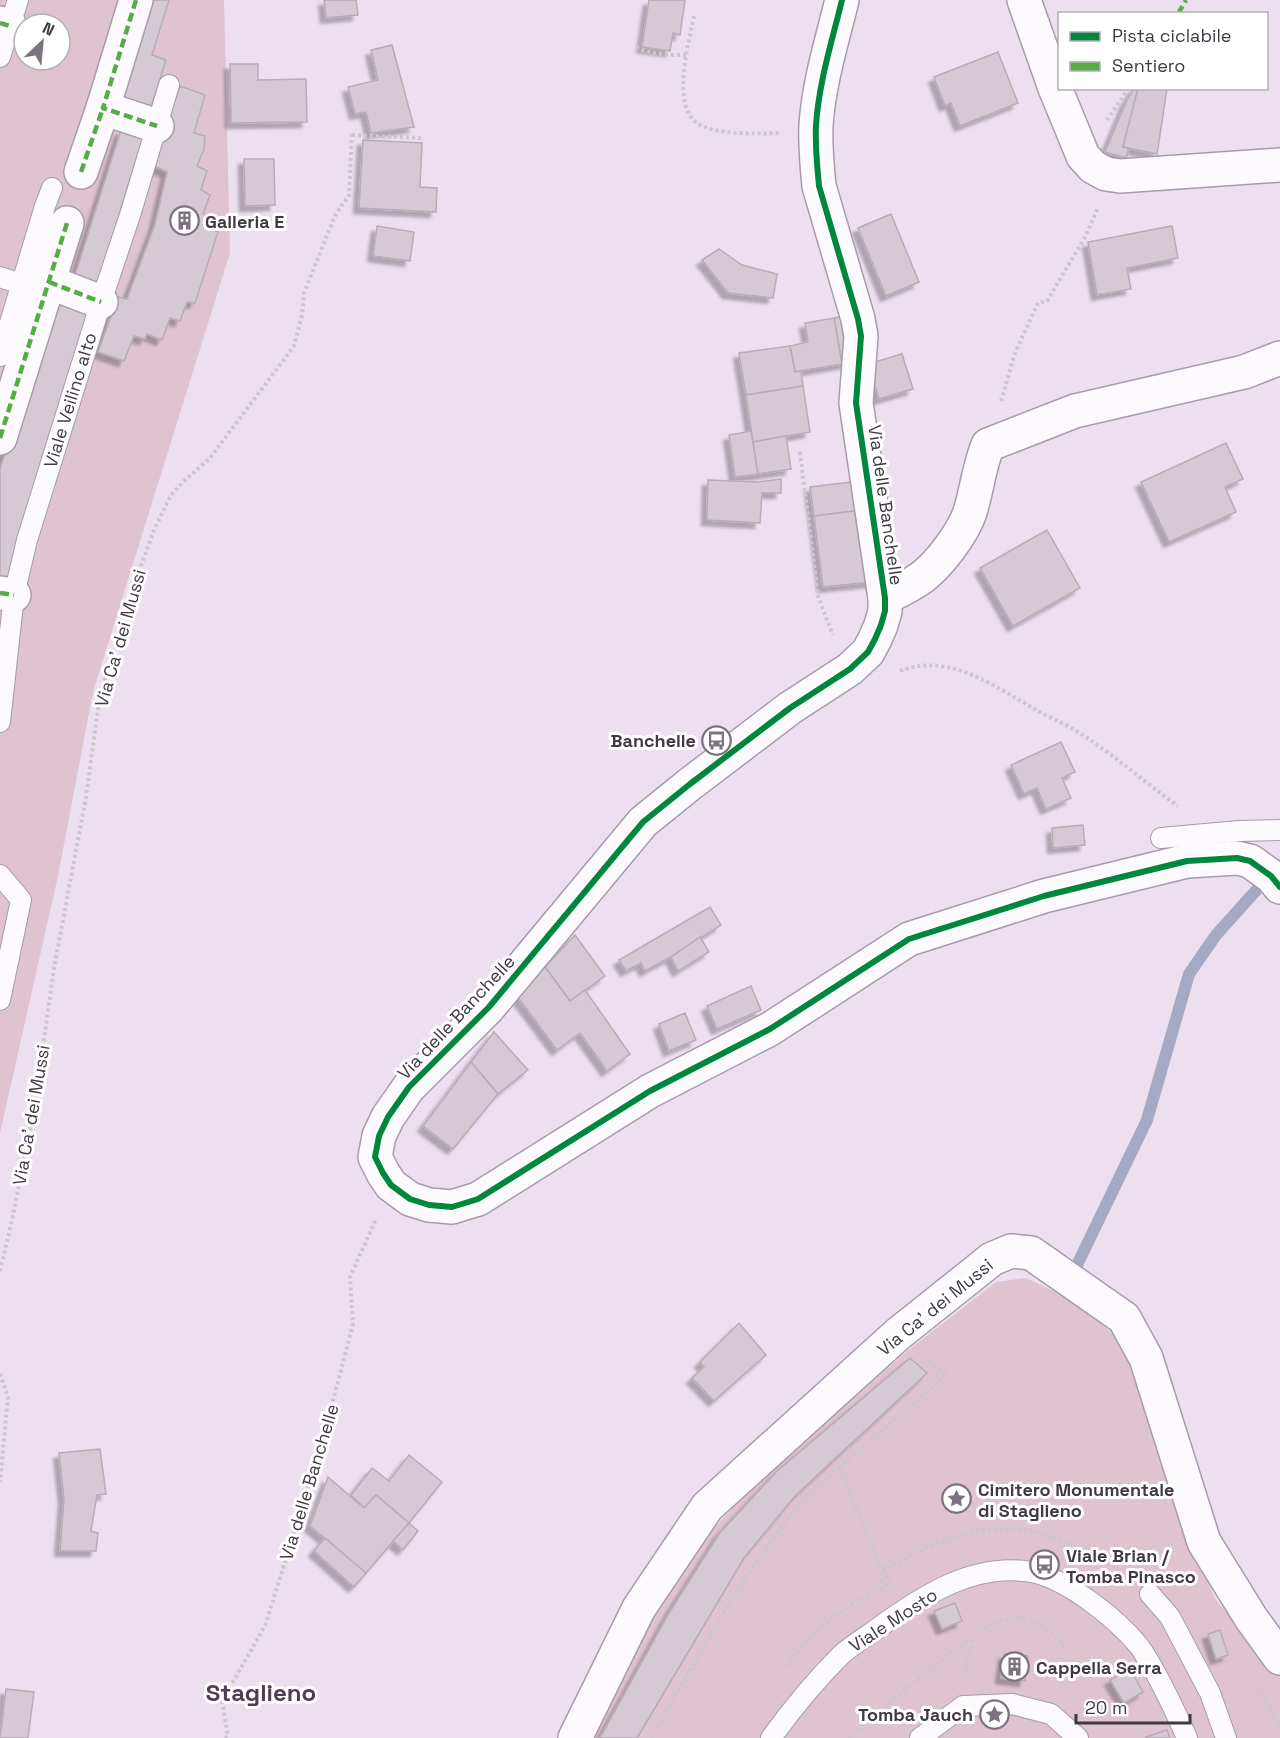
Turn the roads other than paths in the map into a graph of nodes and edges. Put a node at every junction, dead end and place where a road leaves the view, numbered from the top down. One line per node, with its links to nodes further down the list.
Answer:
1 (135, 0): 7 (street)
2 (842, 0): 20 (street, Via delle Banchelle)
3 (1024, 0): 9 (street)
4 (10, 16): 5 (lane)
5 (0, 57)
6 (169, 85): 8 (lane, Viale Veilino alto)
7 (103, 108): 8 (street); 10 (street)
8 (157, 126): 15 (lane, Viale Veilino alto)
9 (1280, 165)
10 (81, 172)
11 (52, 188): 14 (lane)
12 (67, 223): 14 (street)
13 (0, 277): 14 (lane)
14 (35, 283): 15 (street); 16 (lane); 18 (street)
15 (101, 302): 19 (lane, Viale Veilino alto)
16 (0, 356)
17 (1280, 358): 20 (street, Via delle Banchelle)
18 (0, 438)
19 (7, 594): 21 (lane, Viale Veilino alto)
20 (885, 598): 25 (street, Via delle Banchelle)
21 (0, 722)
22 (1280, 830): 23 (lane)
23 (1161, 838)
24 (0, 875): 26 (lane)
25 (1280, 887)
26 (0, 1000)
27 (1150, 1594): 34 (lane)
28 (1280, 1658): 29 (street, Via Ca' dei Mussi)
29 (575, 1738)
30 (771, 1738): 33 (lane, Viale Mosto)
31 (920, 1738): 32 (lane)
32 (1078, 1738)
33 (1187, 1738)
34 (1226, 1738)

